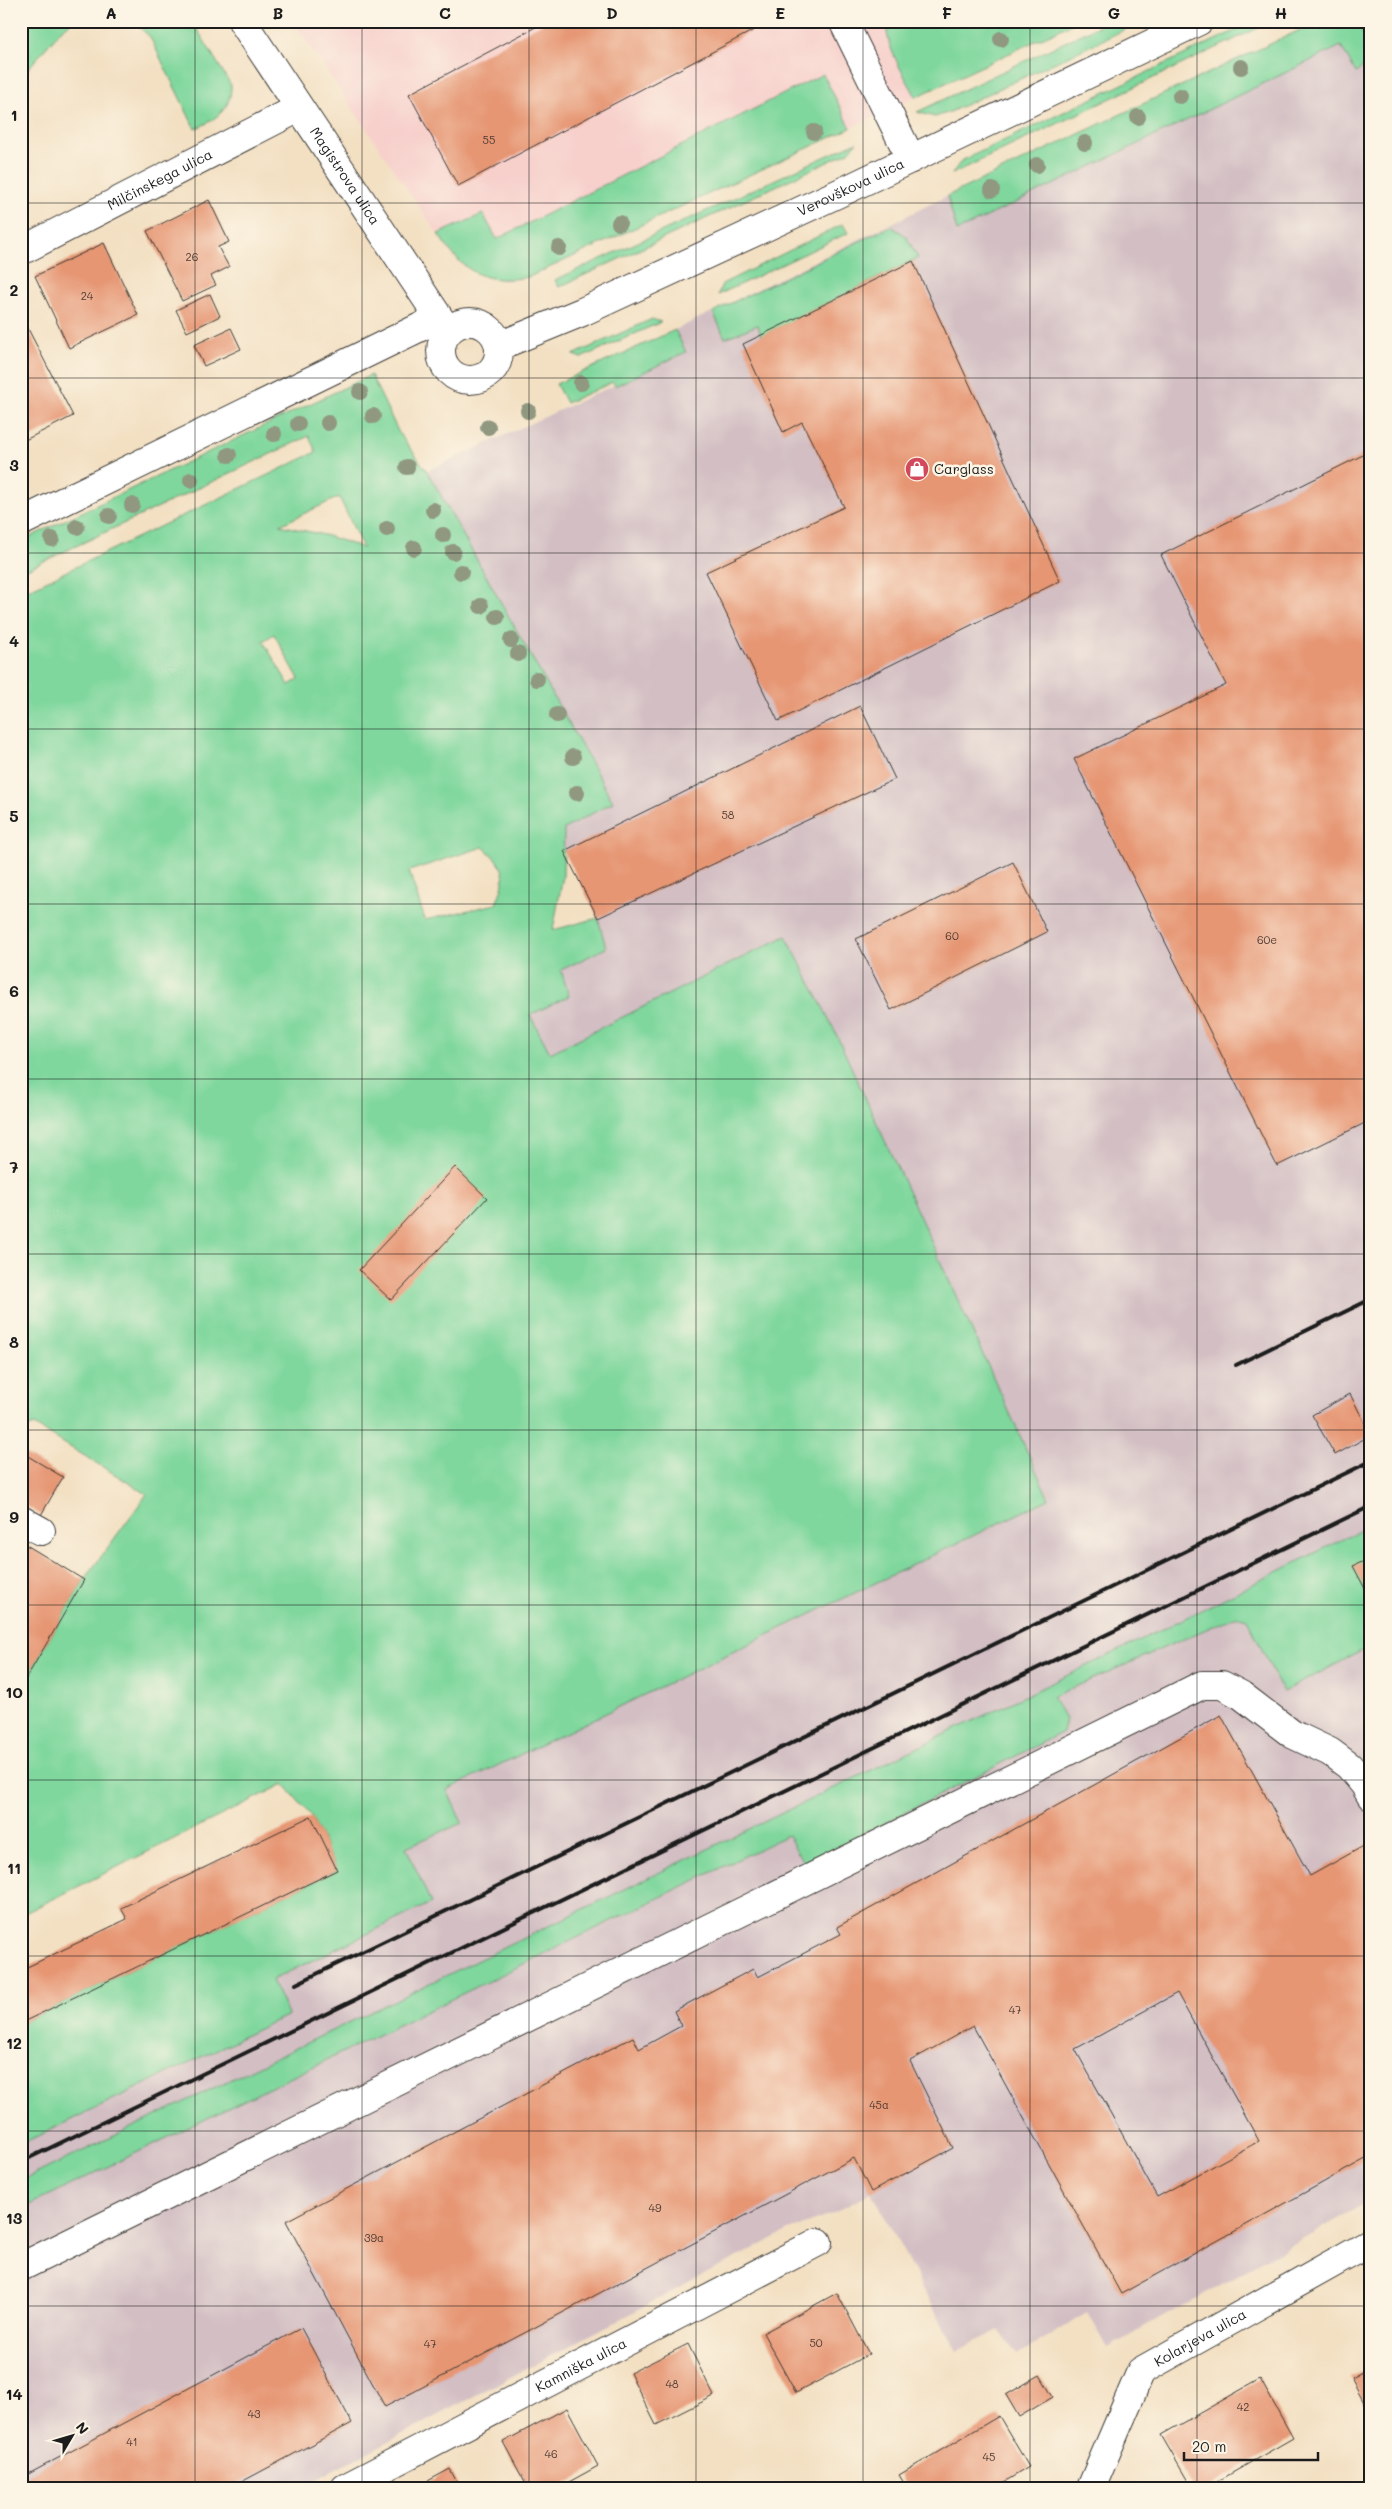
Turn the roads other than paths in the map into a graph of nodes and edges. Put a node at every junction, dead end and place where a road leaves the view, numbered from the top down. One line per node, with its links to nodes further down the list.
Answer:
1 (242, 21): 4 (street, Magistrova ulica)
2 (843, 21): 5 (street)
3 (1199, 21): 5 (street, Verovškova ulica)
4 (299, 108): 6 (street, Milčinskega ulica); 7 (street, Magistrova ulica)
5 (911, 159): 8 (street, Verovškova ulica)
6 (21, 251)
7 (444, 324): 8 (street); 8 (street); 9 (street)
8 (499, 346)
9 (21, 522)
10 (1371, 1796): 13 (street)
11 (818, 2242): 14 (street, Kamniška ulica)
12 (1371, 2242): 15 (street, Kolarjeva ulica)
13 (21, 2267)
14 (345, 2488)
15 (1091, 2488)

